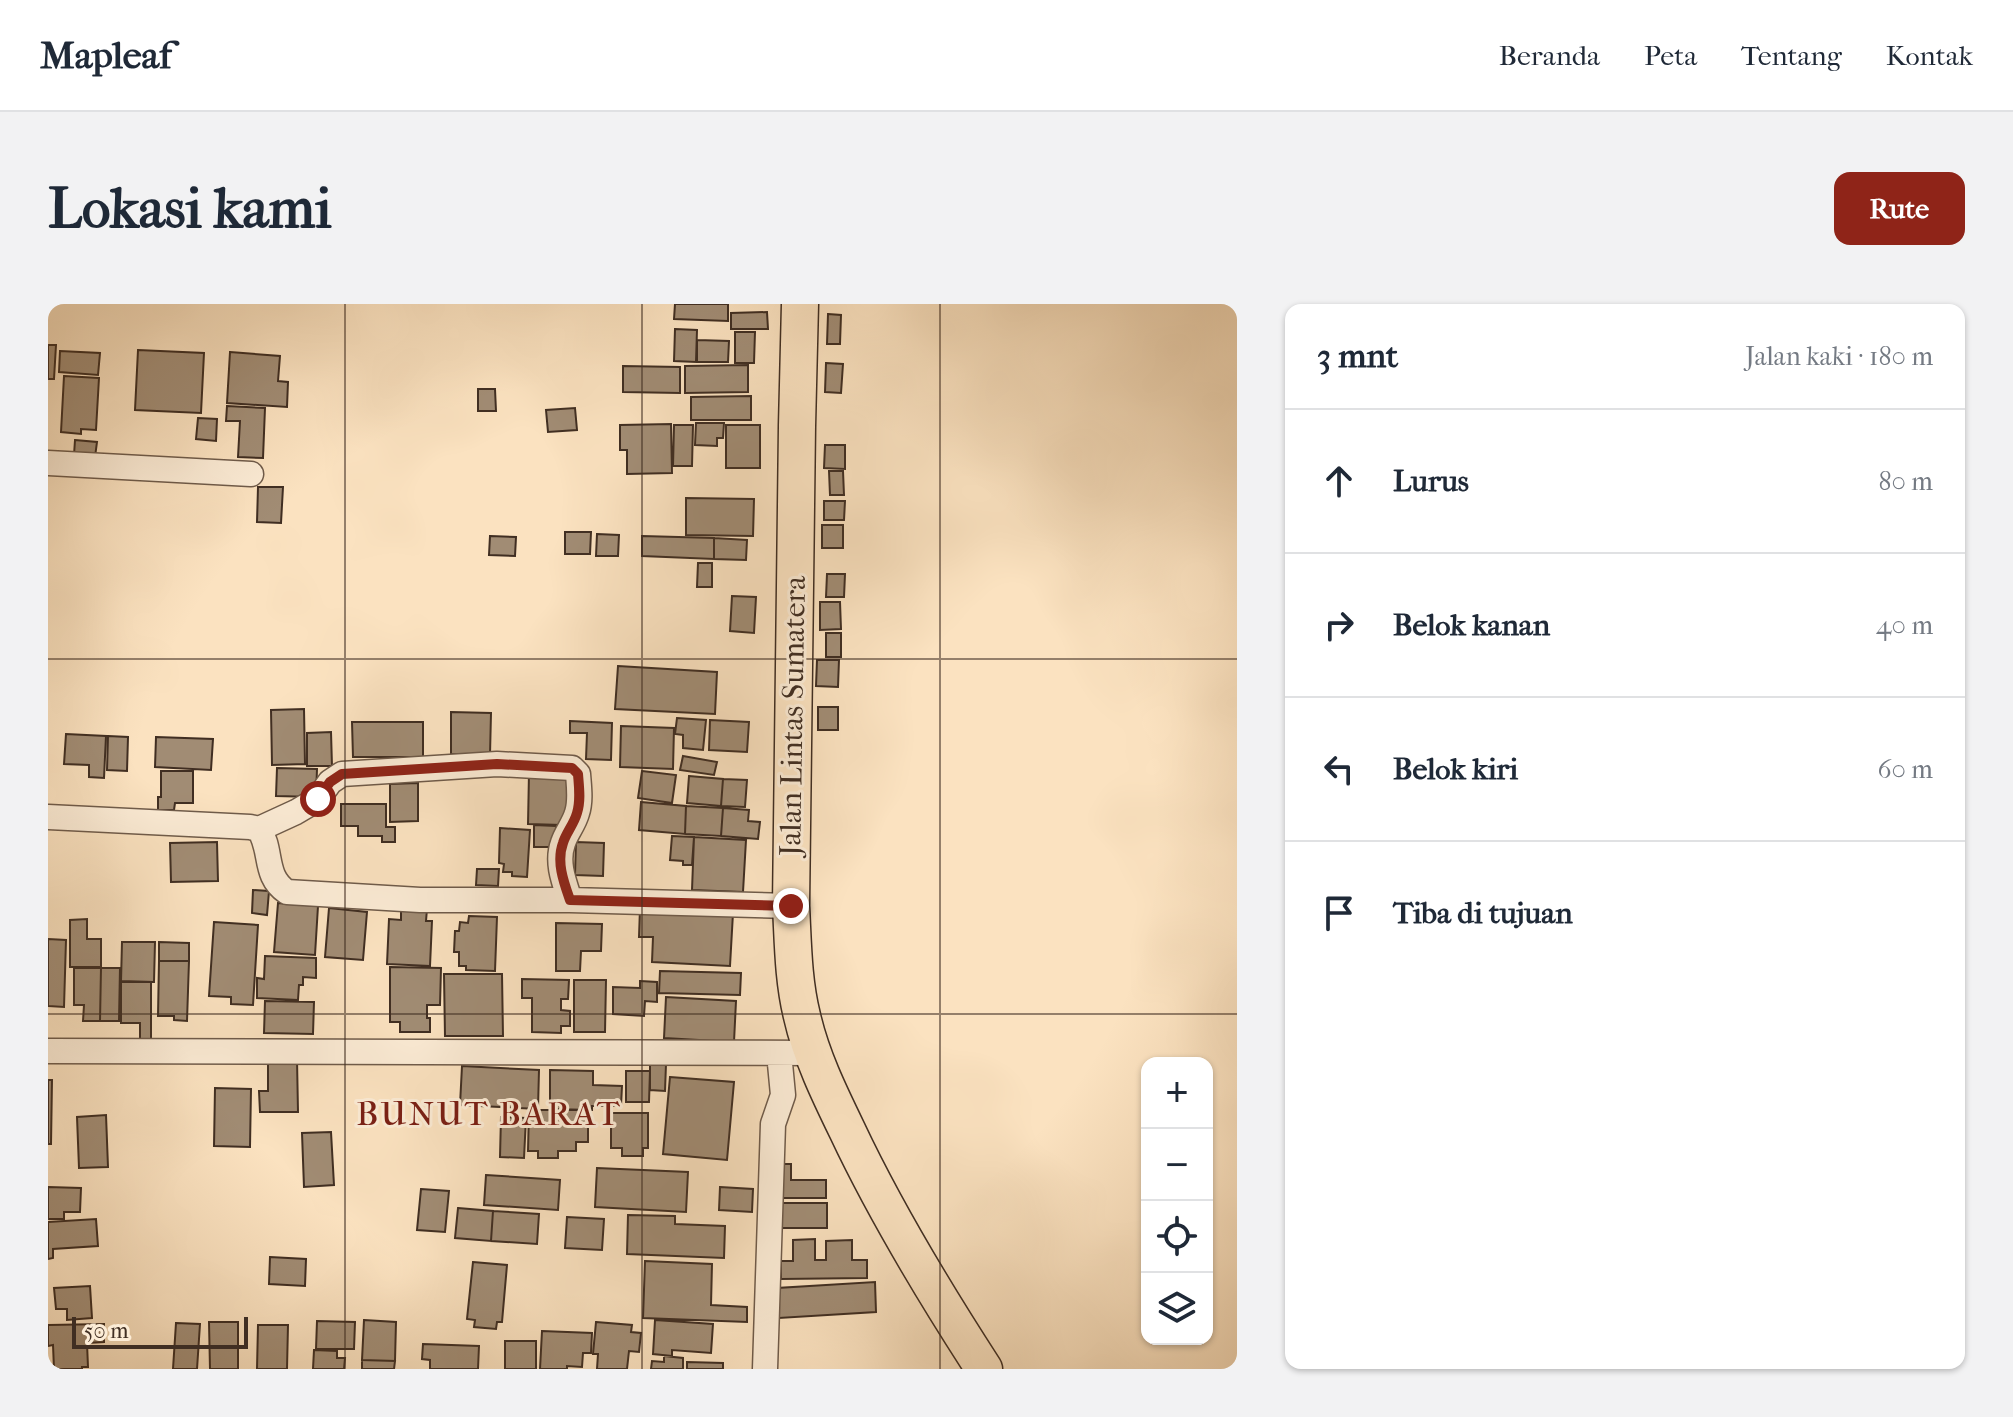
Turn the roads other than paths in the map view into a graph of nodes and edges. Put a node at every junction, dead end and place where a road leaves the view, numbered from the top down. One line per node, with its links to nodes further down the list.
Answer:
1 (800, 304): 7 (highway, Jalan Lintas Sumatera)
2 (48, 463): 3 (street)
3 (251, 474)
4 (48, 817): 5 (street)
5 (259, 829): 6 (street); 6 (street)
6 (570, 900): 7 (street)
7 (791, 906): 9 (highway, Jalan Lintas Sumatera)
8 (48, 1051): 9 (street)
9 (796, 1053): 10 (street); 11 (highway, Jalan Lintas Sumatera)
10 (765, 1369)
11 (984, 1369)

